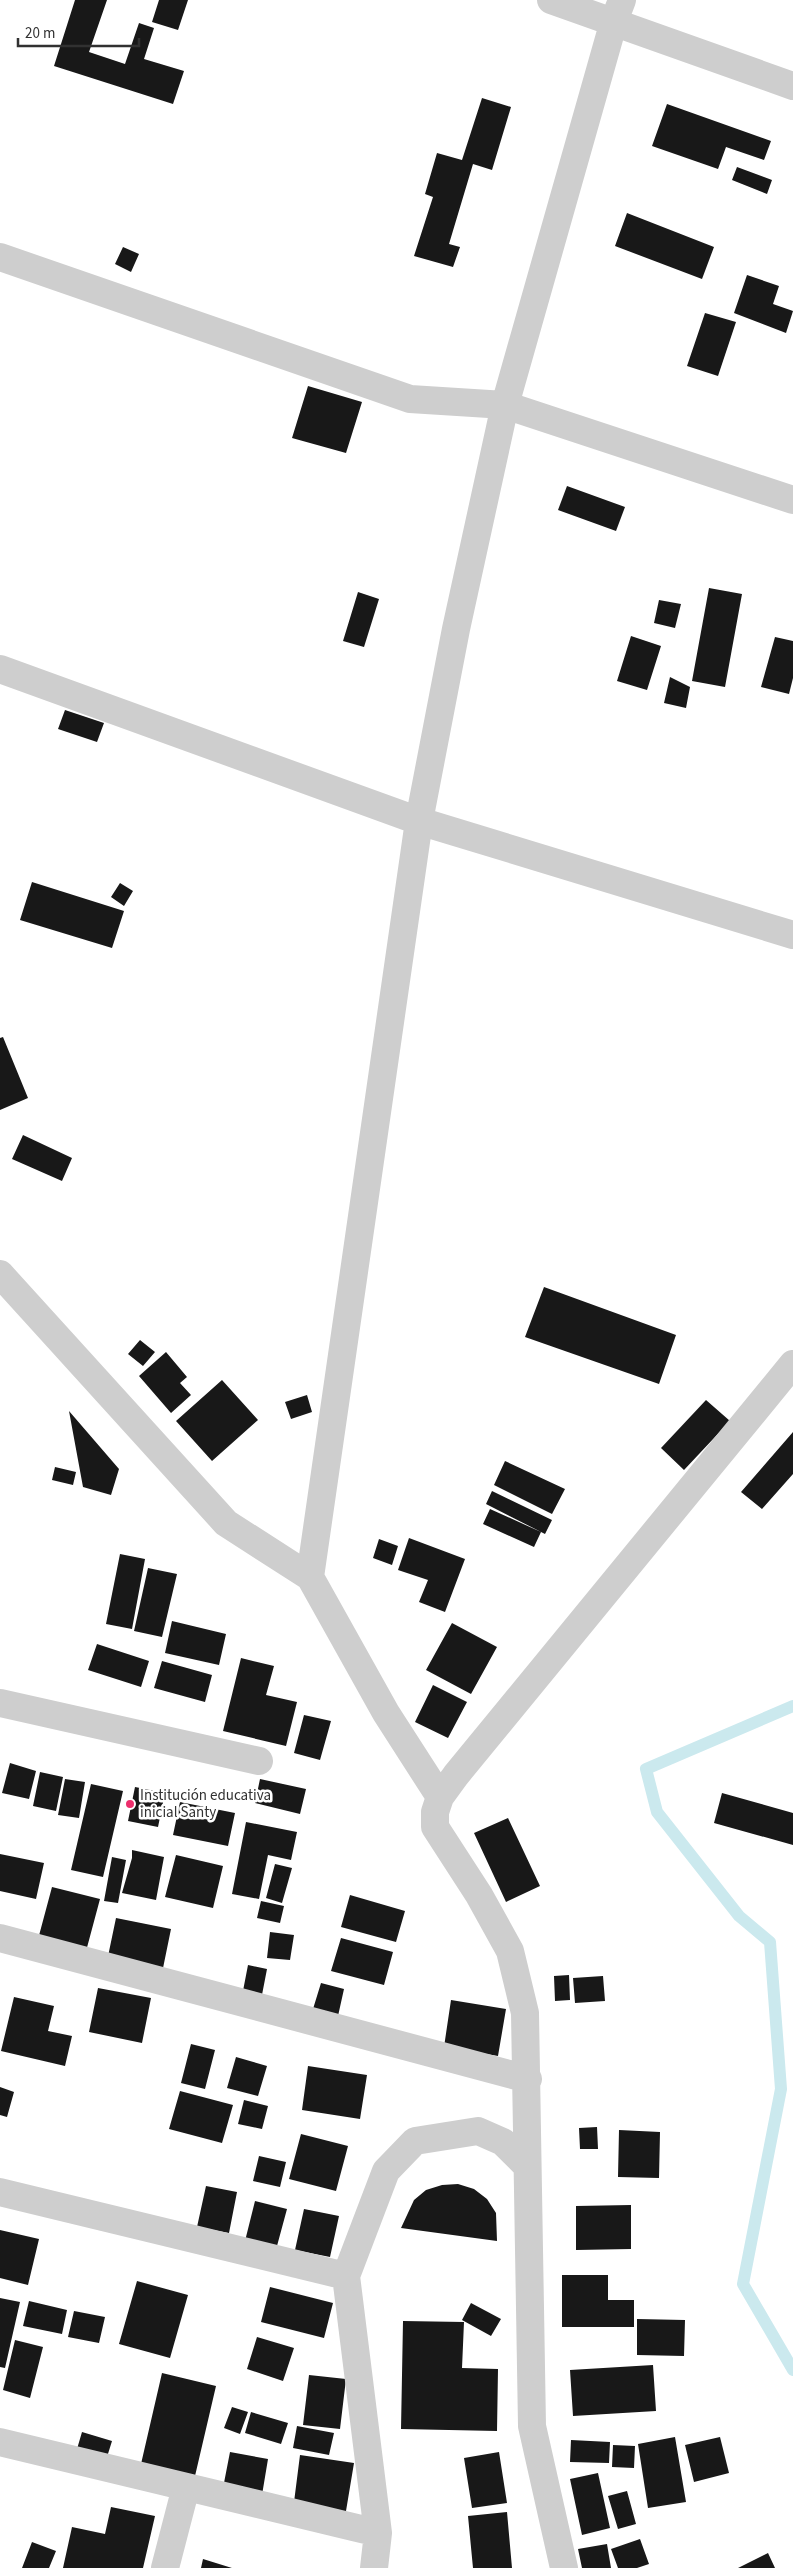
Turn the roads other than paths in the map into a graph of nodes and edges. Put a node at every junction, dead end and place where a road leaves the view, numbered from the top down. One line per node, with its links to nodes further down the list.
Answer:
1 (551, 0): 2 (street)
2 (618, 10): 3 (street); 5 (street)
3 (793, 86)
4 (0, 257): 5 (street)
5 (505, 405): 6 (street); 8 (street)
6 (793, 500)
7 (0, 669): 8 (street)
8 (419, 821): 9 (street); 12 (street)
9 (793, 935)
10 (0, 1274): 12 (street)
11 (793, 1364): 15 (street)
12 (310, 1577): 15 (street)
13 (0, 1703): 14 (street)
14 (259, 1761)
15 (440, 1798): 17 (street)
16 (0, 1938): 17 (street)
17 (528, 2079): 18 (street)
18 (527, 2166): 20 (street); 26 (street)
19 (0, 2192): 20 (street)
20 (346, 2276): 23 (street)
21 (0, 2442): 22 (street)
22 (186, 2488): 23 (street); 24 (street)
23 (378, 2533): 25 (street)
24 (165, 2568)
25 (374, 2568)
26 (564, 2568)

